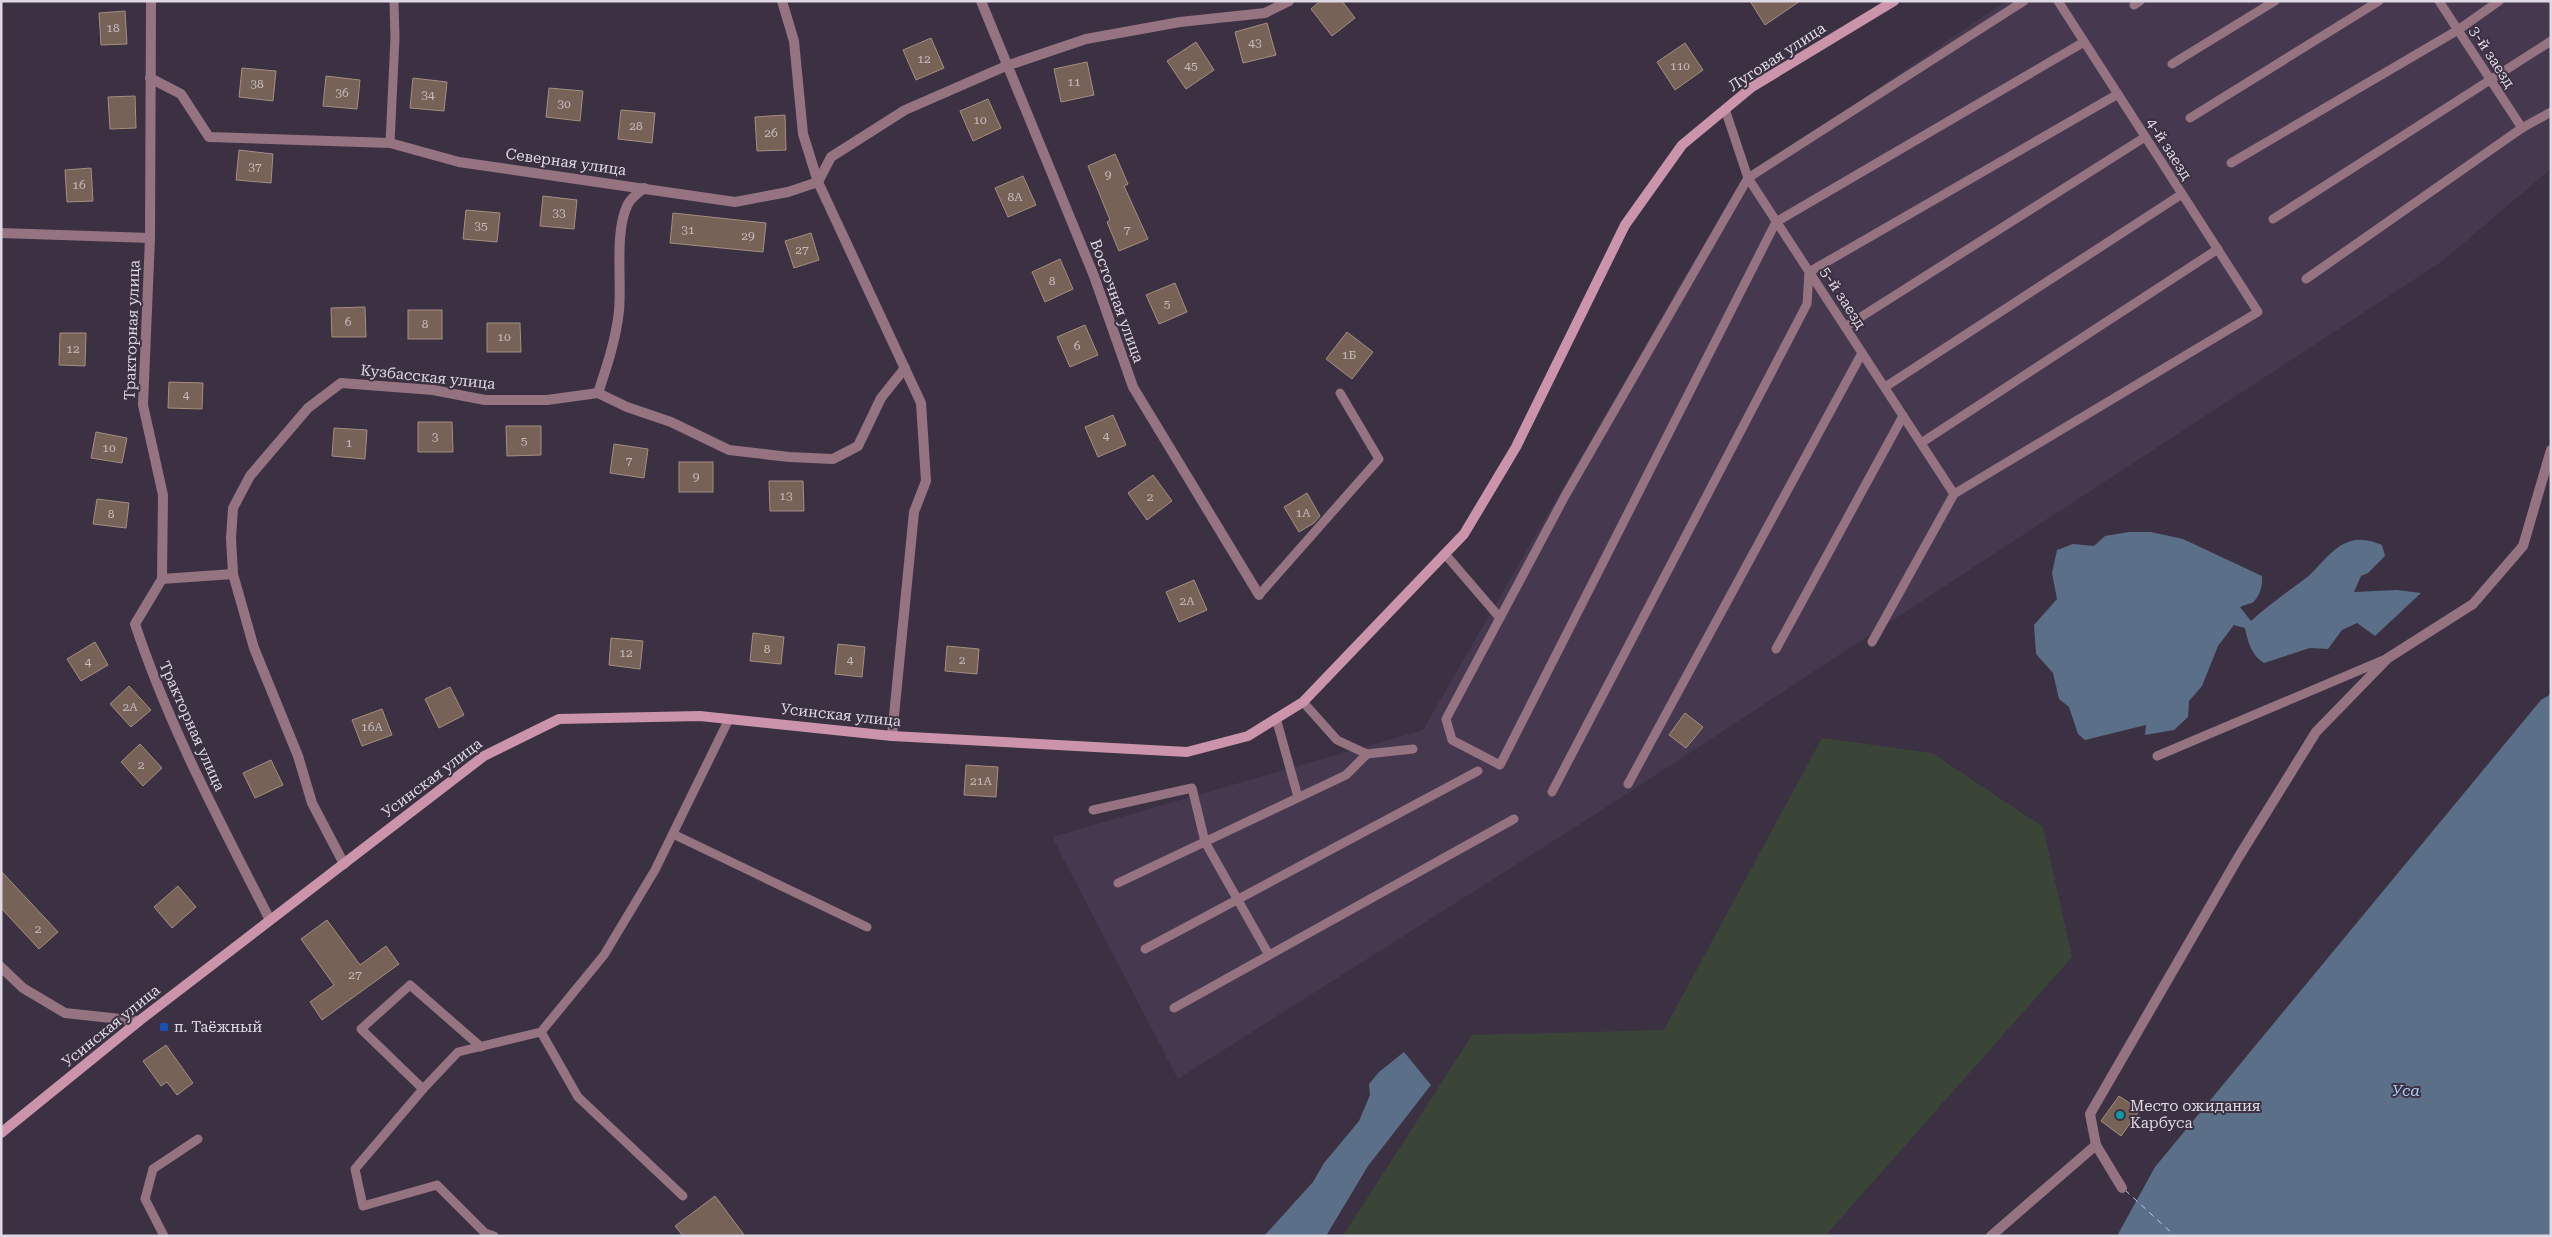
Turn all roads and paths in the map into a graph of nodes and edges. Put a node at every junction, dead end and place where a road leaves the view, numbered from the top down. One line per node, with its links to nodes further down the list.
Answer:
1 (152, 1): 18 (street, Тракторная улица)
2 (394, 1): 26 (lane)
3 (782, 1): 29 (street)
4 (981, 1): 17 (street, Восточная улица)
5 (1289, 1): 17 (street)
6 (1894, 1): 21 (street, Луговая улица)
7 (2024, 1): 28 (lane)
8 (2058, 1): 15 (lane, 4-й заезд)
9 (2274, 1): 16 (lane)
10 (2379, 1): 23 (lane)
11 (2439, 1): 13 (lane, 3-й заезд)
12 (2499, 1): 13 (lane)
13 (2458, 30): 19 (lane, 3-й заезд); 27 (lane)
14 (2551, 41): 19 (lane)
15 (2084, 42): 20 (lane, 4-й заезд); 33 (lane)
16 (2172, 64)
17 (1006, 66): 29 (street); 52 (street, Восточная улица)
18 (150, 78): 26 (street, Северная улица); 35 (street, Тракторная улица)
19 (2491, 81): 24 (lane, 3-й заезд); 32 (lane)
20 (2118, 94): 25 (lane, 4-й заезд); 37 (lane)
21 (1725, 110): 28 (lane, 5-й заезд); 49 (street, Луговая улица)
22 (2551, 112): 24 (lane)
23 (2190, 118)
24 (2522, 128): 38 (lane)
25 (2145, 137): 31 (lane, 4-й заезд); 39 (lane)
26 (390, 142): 30 (street, Северная улица)
27 (2232, 163)
28 (1748, 178): 33 (lane, 5-й заезд); 53 (lane)
29 (818, 182): 30 (street, Северная улица); 41 (street)
30 (644, 188): 43 (street)
31 (2182, 194): 36 (lane, 4-й заезд); 42 (lane)
32 (2273, 219)
33 (1776, 222): 37 (lane, 5-й заезд); 53 (lane)
34 (1, 233): 35 (street)
35 (150, 238): 51 (street, Тракторная улица)
36 (2218, 249): 46 (lane); 48 (lane, 4-й заезд)
37 (1809, 272): 39 (lane, 5-й заезд); 66 (lane)
38 (2306, 279)
39 (1845, 327): 40 (lane, 5-й заезд)
40 (1862, 353): 42 (lane, 5-й заезд); 65 (lane)
41 (905, 368): 43 (street); 60 (street)
42 (1885, 387): 45 (lane, 5-й заезд)
43 (598, 393): 50 (street, Кузбасская улица)
44 (1340, 393): 52 (lane)
45 (1903, 416): 46 (lane, 5-й заезд); 55 (lane)
46 (1921, 443): 48 (lane, 5-й заезд)
47 (2551, 450): 56 (street)
48 (1954, 494): 54 (lane)
49 (1445, 554): 53 (lane); 57 (street, Усинская улица)
50 (233, 574): 51 (street); 72 (street, Кузбасская улица)
51 (162, 579): 75 (street, Тракторная улица)
52 (1259, 595)
53 (1500, 618)
54 (1872, 642)
55 (1776, 648)
56 (2388, 658): 63 (lane); 87 (street)
57 (1303, 702): 58 (street, Усинская улица); 62 (lane)
58 (1276, 718): 60 (street, Усинская улица); 67 (lane)
59 (729, 719): 60 (street, Усинская улица); 70 (lane); 72 (street, Усинская улица)
60 (892, 736)
61 (1413, 749): 62 (lane)
62 (1367, 754): 67 (lane)
63 (2157, 756)
64 (1478, 771): 74 (lane)
65 (1628, 784)
66 (1552, 792)
67 (1298, 797): 71 (lane)
68 (1093, 810): 71 (lane)
69 (1514, 819): 78 (lane)
70 (673, 834): 76 (lane); 82 (lane)
71 (1205, 842): 73 (lane); 74 (lane)
72 (344, 864): 75 (street, Усинская улица)
73 (1118, 883)
74 (1237, 900): 77 (lane); 78 (lane)
75 (270, 920): 81 (street, Усинская улица)
76 (867, 927)
77 (1145, 949)
78 (1269, 955): 80 (lane)
79 (1, 967): 81 (street)
80 (1174, 1008)
81 (139, 1021): 85 (street, Усинская улица)
82 (541, 1032): 83 (lane); 89 (lane)
83 (481, 1047): 84 (lane); 84 (lane)
84 (423, 1090): 91 (lane)
85 (1, 1133)
86 (198, 1139): 90 (lane)
87 (2096, 1145): 88 (street); 92 (street)
88 (2122, 1188)
89 (683, 1196)
90 (164, 1236)
91 (494, 1236)
92 (1990, 1236)

